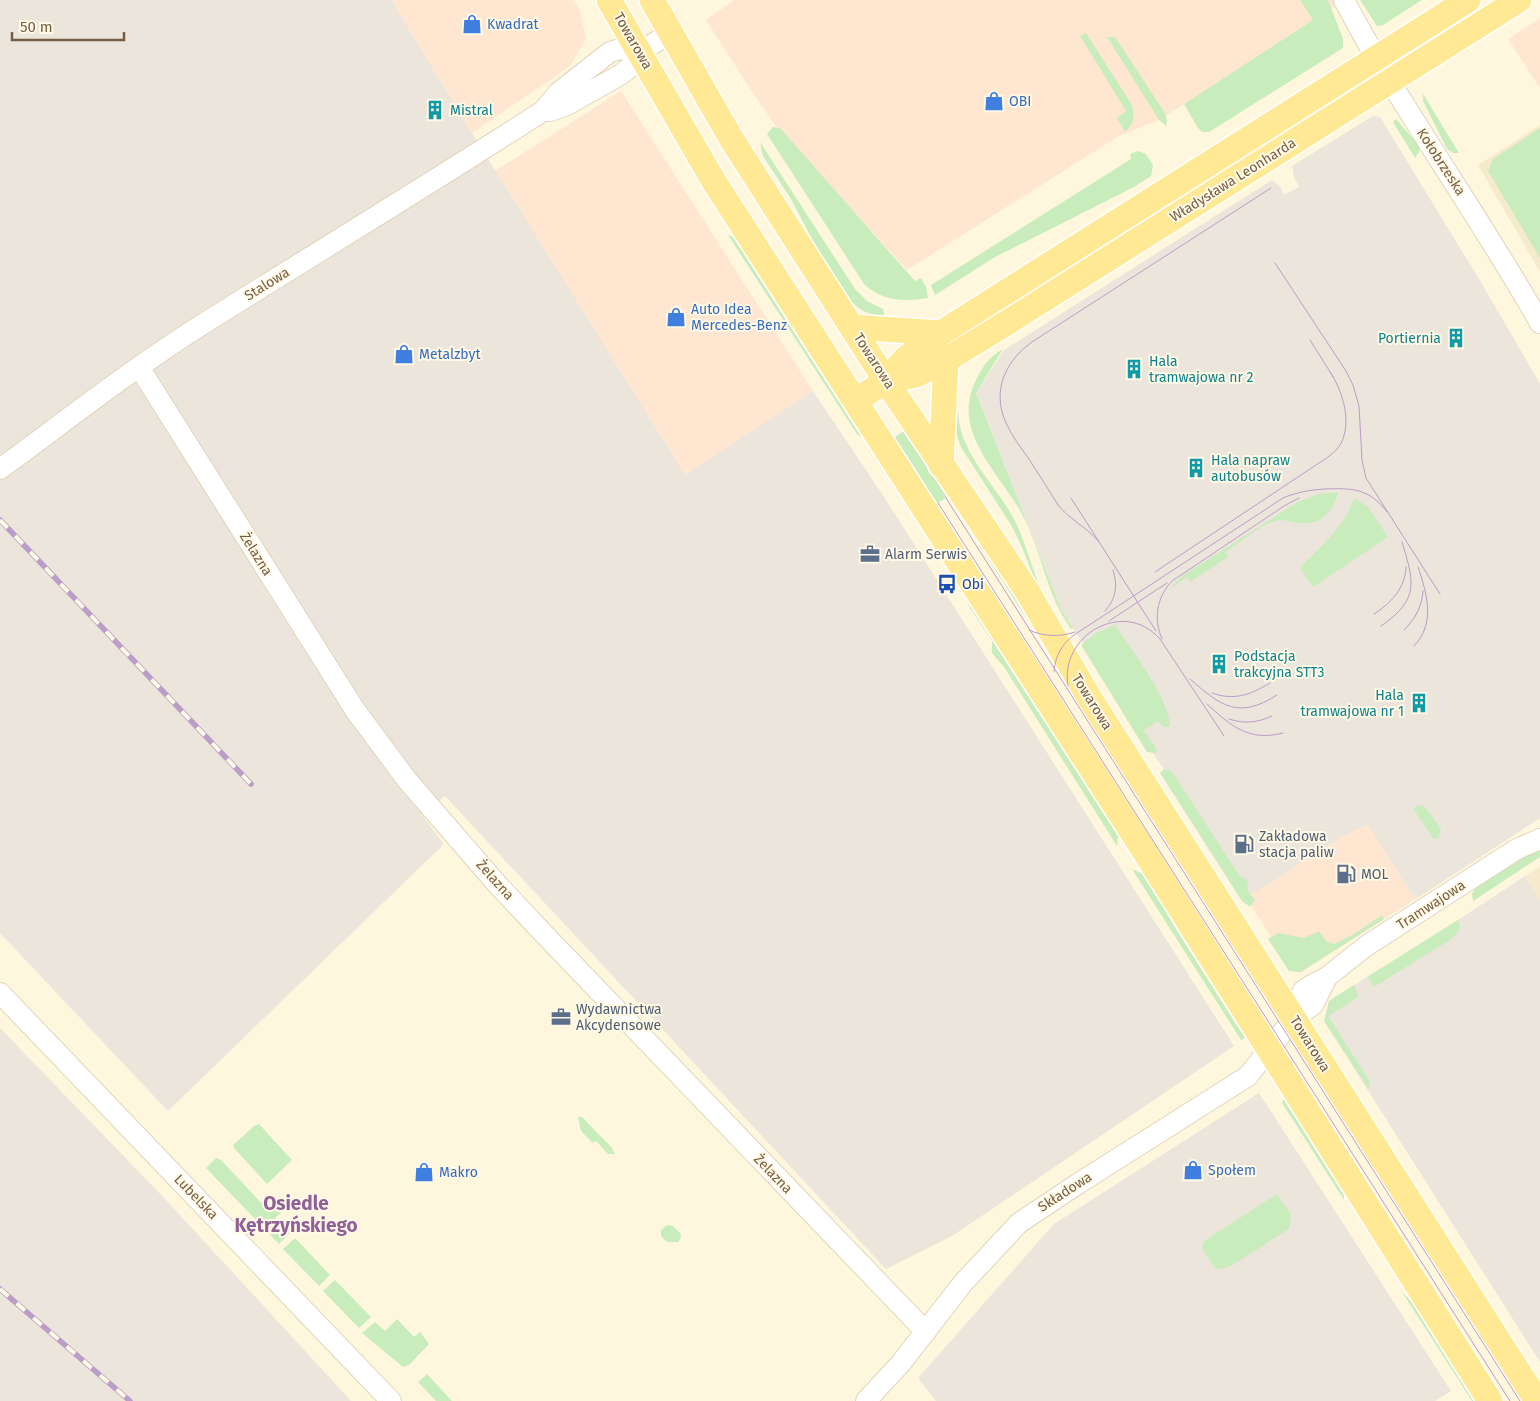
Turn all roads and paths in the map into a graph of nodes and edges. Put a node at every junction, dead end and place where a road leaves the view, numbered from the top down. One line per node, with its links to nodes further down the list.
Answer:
1 (652, 0): 6 (main road, Towarowa)
2 (1344, 0): 9 (street, Kołobrzeska)
3 (1468, 0): 9 (main road, Władysława Leonharda)
4 (1520, 0): 11 (main road, Władysława Leonharda)
5 (610, 1): 7 (main road, Towarowa); 8 (street)
6 (671, 34): 7 (street, Stalowa); 15 (main road, Towarowa)
7 (639, 52): 8 (street); 10 (street, Stalowa); 12 (main road, Towarowa)
8 (606, 54): 13 (street, Stalowa)
9 (1376, 58): 11 (street, Kołobrzeska); 16 (main road, Władysława Leonharda)
10 (620, 76): 12 (street); 13 (street, Stalowa)
11 (1389, 82): 14 (street, Kołobrzeska); 17 (main road, Władysława Leonharda)
12 (665, 99): 20 (main road, Towarowa)
13 (543, 111): 18 (street, Stalowa)
14 (1540, 323)
15 (852, 327): 16 (main road); 19 (main road, Towarowa)
16 (941, 333): 19 (main road, Władysława Leonharda)
17 (946, 360): 19 (main road, Władysława Leonharda); 21 (main road)
18 (139, 368): 22 (street, Stalowa); 27 (street, Żelazna)
19 (886, 381): 20 (main road, Władysława Leonharda); 21 (main road, Towarowa)
20 (855, 401): 26 (main road, Towarowa)
21 (941, 465): 25 (main road, Towarowa)
22 (0, 469)
23 (1540, 839): 25 (street, Tramwajowa)
24 (0, 994): 28 (street, Lubelska)
25 (1294, 1018): 26 (street, Składowa); 31 (main road, Towarowa)
26 (1268, 1051): 27 (street, Składowa); 30 (main road, Towarowa)
27 (926, 1332): 29 (street, Składowa)
28 (391, 1401)
29 (866, 1401)
30 (1490, 1401)
31 (1537, 1401)

